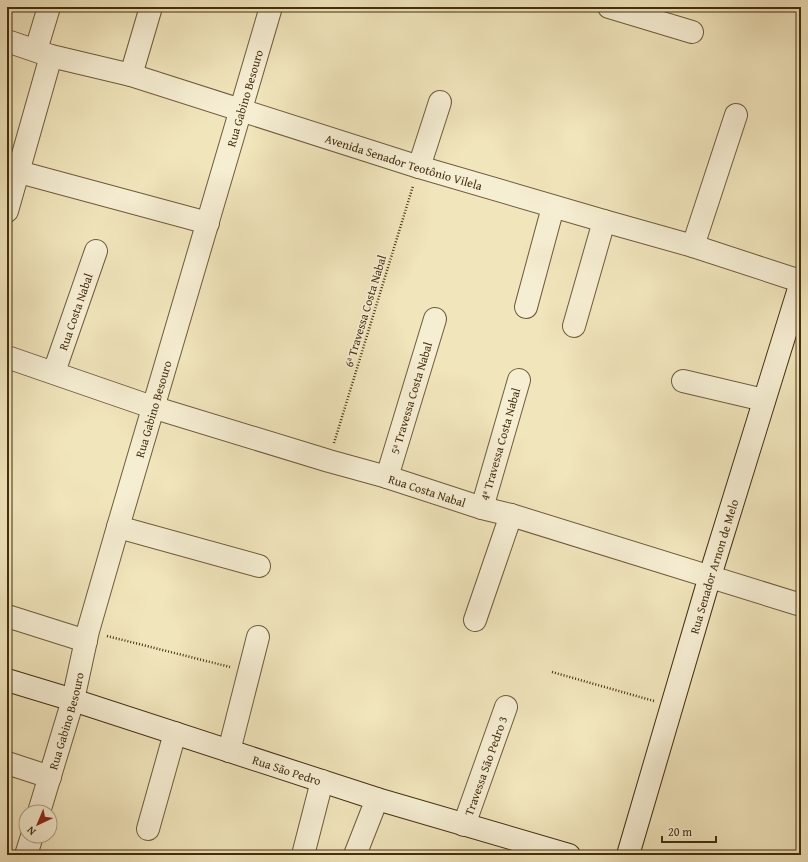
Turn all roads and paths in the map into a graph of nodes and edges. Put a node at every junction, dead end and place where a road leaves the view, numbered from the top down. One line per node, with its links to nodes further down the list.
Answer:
1 (49, 7): 7 (street)
2 (151, 7): 8 (street)
3 (272, 7): 10 (street, Rua Gabino Besouro)
4 (608, 7): 5 (street)
5 (692, 32)
6 (7, 41): 7 (street, Avenida Senador Teotônio Vilela)
7 (43, 53): 8 (street, Avenida Senador Teotônio Vilela); 13 (street)
8 (131, 75): 10 (street, Avenida Senador Teotônio Vilela)
9 (440, 102): 12 (street)
10 (240, 111): 12 (street, Avenida Senador Teotônio Vilela); 17 (street, Rua Gabino Besouro)
11 (736, 115): 18 (street)
12 (419, 167): 14 (street, Avenida Senador Teotônio Vilela); 30 (path, 6ª Travessa Costa Nabal)
13 (19, 172): 15 (street); 17 (street)
14 (553, 206): 16 (street, Avenida Senador Teotônio Vilela); 21 (street)
15 (7, 211)
16 (604, 221): 18 (street, Avenida Senador Teotônio Vilela); 23 (street)
17 (208, 224): 29 (street, Rua Gabino Besouro)
18 (693, 246): 20 (street, Avenida Senador Teotônio Vilela)
19 (96, 251): 25 (street, Rua Costa Nabal)
20 (801, 281): 28 (street, Rua Senador Arnon de Melo)
21 (526, 307)
22 (435, 319): 31 (street, 5ª Travessa Costa Nabal)
23 (574, 326)
24 (7, 357): 25 (street, Rua Costa Nabal)
25 (54, 372): 29 (street, Rua Costa Nabal)
26 (519, 380): 32 (street, 4ª Travessa Costa Nabal)
27 (683, 381): 28 (street)
28 (764, 400): 36 (street, Rua Senador Arnon de Melo)
29 (152, 407): 30 (street, Rua Costa Nabal); 34 (street, Rua Gabino Besouro)
30 (329, 461): 31 (street, Rua Costa Nabal)
31 (388, 477): 32 (street, Rua Costa Nabal)
32 (482, 508): 33 (street, Rua Costa Nabal)
33 (511, 515): 36 (street, Rua Costa Nabal); 39 (street)
34 (118, 527): 35 (street); 40 (street, Rua Gabino Besouro)
35 (259, 566)
36 (710, 576): 37 (street, Rua Costa Nabal); 47 (street, Rua Senador Arnon de Melo)
37 (801, 605)
38 (7, 616): 40 (street)
39 (475, 620)
40 (87, 636): 42 (path); 45 (street, Rua Gabino Besouro)
41 (258, 637): 42 (street)
42 (250, 672): 49 (street)
43 (552, 672): 47 (path)
44 (7, 680): 45 (street, Rua São Pedro)
45 (73, 700): 48 (street, Rua São Pedro); 51 (street, Rua Gabino Besouro)
46 (506, 706): 55 (street, Travessa São Pedro 3)
47 (671, 706): 62 (street, Rua Senador Arnon de Melo)
48 (175, 733): 49 (street, Rua São Pedro); 56 (street)
49 (229, 750): 52 (street, Rua São Pedro)
50 (7, 763): 51 (street)
51 (50, 777): 54 (street, Rua Gabino Besouro)
52 (322, 781): 53 (street, Rua São Pedro); 59 (street)
53 (377, 799): 55 (street, Rua São Pedro); 60 (street)
54 (42, 804)
55 (464, 825): 61 (street, Rua São Pedro)
56 (148, 829)
57 (29, 844): 58 (street)
58 (26, 855)
59 (303, 855)
60 (354, 855)
61 (569, 855)
62 (628, 855)

